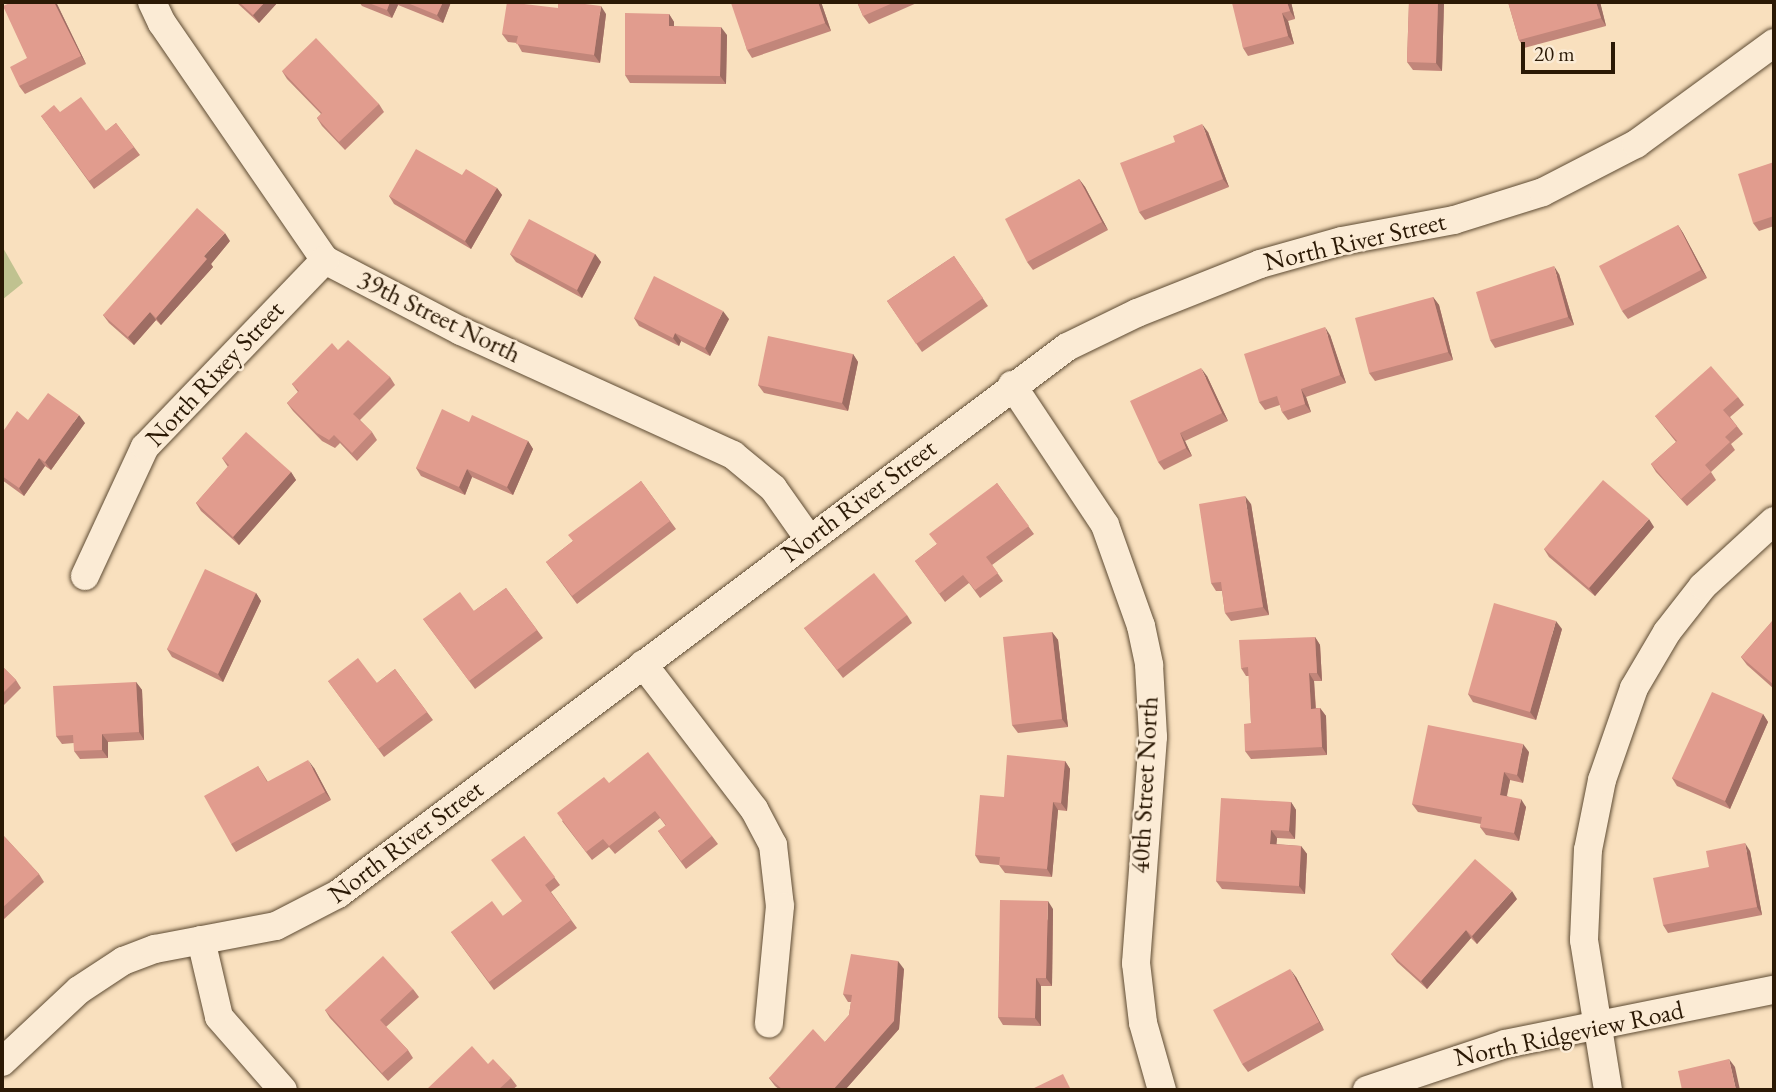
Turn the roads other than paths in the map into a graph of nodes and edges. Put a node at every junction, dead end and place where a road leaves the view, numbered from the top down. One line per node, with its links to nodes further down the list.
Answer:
1 (152, 2): 3 (street, 39th Street North)
2 (1774, 43): 4 (street, North River Street)
3 (325, 260): 6 (street, 39th Street North); 7 (street, North Rixey Street)
4 (1012, 385): 6 (street, North River Street); 15 (street, 40th Street North)
5 (1774, 521): 12 (street)
6 (809, 538): 8 (street, North River Street)
7 (85, 576)
8 (643, 664): 9 (street, North River Street); 11 (street)
9 (201, 940): 13 (street, North River Street); 14 (street)
10 (1774, 990): 12 (street, North Ridgeview Road)
11 (769, 1023)
12 (1595, 1026): 16 (street, North Ridgeview Road); 17 (street)
13 (2, 1062)
14 (283, 1090)
15 (1162, 1090)
16 (1367, 1090)
17 (1608, 1090)

